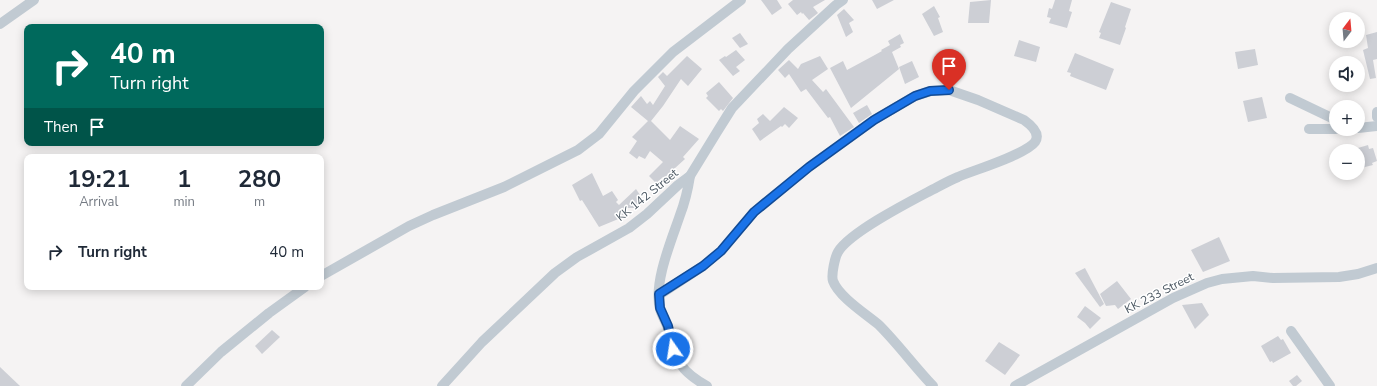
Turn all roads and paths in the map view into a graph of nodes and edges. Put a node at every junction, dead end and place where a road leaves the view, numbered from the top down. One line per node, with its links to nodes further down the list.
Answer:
1 (34, 0): 4 (street)
2 (741, 0): 15 (street)
3 (843, 0): 13 (street, KK 142 Street)
4 (0, 24)
5 (1290, 98): 7 (street)
6 (1377, 112): 8 (street)
7 (1329, 117)
8 (1377, 117)
9 (1377, 126): 10 (street)
10 (1365, 127)
11 (1309, 129): 12 (street)
12 (1329, 129)
13 (690, 176): 17 (street); 20 (street, KK 142 Street)
14 (1377, 268): 23 (street, KK 233 Street)
15 (324, 274)
16 (301, 290): 19 (street)
17 (659, 294): 21 (street); 22 (street)
18 (1291, 331): 24 (street)
19 (186, 386)
20 (442, 386)
21 (707, 386)
22 (933, 386)
23 (1015, 386)
24 (1330, 386)

